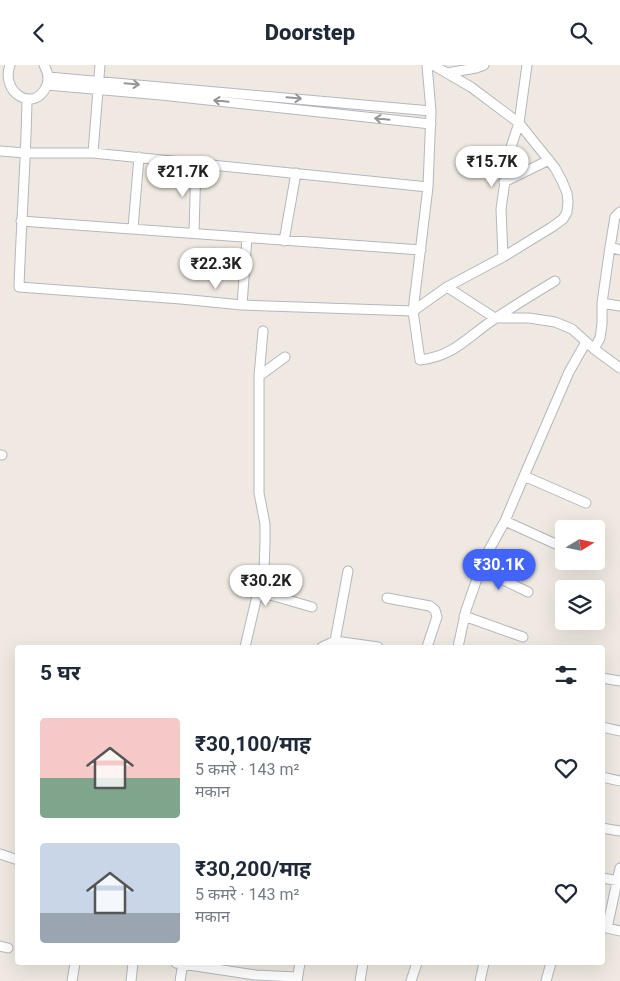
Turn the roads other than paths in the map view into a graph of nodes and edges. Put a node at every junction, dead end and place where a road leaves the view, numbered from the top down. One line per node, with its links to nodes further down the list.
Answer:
1 (44, 65): 9 (street)
2 (100, 65): 10 (street)
3 (427, 65): 12 (street)
4 (433, 65): 7 (street)
5 (484, 65): 7 (street)
6 (527, 65): 13 (street)
7 (451, 70): 13 (street)
8 (4, 73): 11 (street)
9 (48, 81): 10 (street); 11 (street)
10 (99, 85): 12 (street, one-way to 12); 14 (street, one-way to 10); 17 (street)
11 (26, 99): 16 (street)
12 (431, 111): 14 (street)
13 (519, 123): 19 (street); 22 (street)
14 (431, 124): 23 (street)
15 (0, 151): 16 (street)
16 (26, 153): 17 (street); 25 (street)
17 (93, 153): 18 (street)
18 (139, 157): 20 (street); 26 (street)
19 (549, 160): 22 (street); 33 (street)
20 (196, 163): 21 (street); 27 (street)
21 (296, 173): 23 (street); 29 (street)
22 (504, 182): 33 (street)
23 (428, 187): 31 (street)
24 (620, 213): 30 (street)
25 (21, 221): 26 (street); 37 (street)
26 (134, 228): 27 (street)
27 (194, 233): 28 (street)
28 (247, 238): 29 (street); 37 (street)
29 (284, 241): 31 (street)
30 (610, 247): 32 (street); 36 (street)
31 (421, 250): 39 (street)
32 (620, 250)
33 (502, 257): 35 (street)
34 (555, 281): 40 (street)
35 (447, 287): 39 (street); 40 (street)
36 (602, 303): 38 (street); 43 (street)
37 (242, 305): 39 (street)
38 (620, 306)
39 (413, 311): 40 (street)
40 (495, 318): 42 (street)
41 (263, 331): 46 (street)
42 (586, 341): 43 (street); 47 (street)
43 (594, 349): 45 (street)
44 (285, 357): 46 (street)
45 (620, 368)
46 (259, 376): 53 (street)
47 (524, 476): 48 (street); 49 (street)
48 (586, 503)
49 (505, 521): 50 (street); 51 (street)
50 (555, 544)
51 (481, 569): 54 (street); 57 (street)
52 (348, 571): 59 (street)
53 (260, 592): 56 (street); 60 (street)
54 (528, 592)
55 (387, 598): 63 (street)
56 (312, 607)
57 (464, 616): 58 (street); 64 (street)
58 (523, 637)
59 (334, 641): 61 (street); 62 (street)
60 (245, 645)
61 (326, 645)
62 (363, 645)
63 (428, 645)
64 (458, 645)
65 (605, 680): 66 (street)
66 (620, 681)
67 (605, 728): 68 (street)
68 (620, 731)
69 (605, 778): 70 (street)
70 (620, 781)
71 (605, 828): 72 (street)
72 (620, 831)
73 (0, 854): 74 (street)
74 (15, 860)
75 (620, 868): 77 (street)
76 (605, 879): 77 (street)
77 (619, 881): 78 (street)
78 (605, 928): 79 (street)
79 (620, 931)
80 (75, 965): 91 (street)
81 (134, 965): 92 (street)
82 (179, 965): 93 (street)
83 (188, 965): 89 (street)
84 (300, 965): 90 (street)
85 (363, 965): 94 (street)
86 (416, 965): 95 (street)
87 (484, 965): 96 (street)
88 (551, 965): 97 (street)
89 (242, 977): 90 (street)
90 (297, 979)
91 (72, 981)
92 (131, 981)
93 (180, 981)
94 (360, 981)
95 (411, 981)
96 (480, 981)
97 (546, 981)

